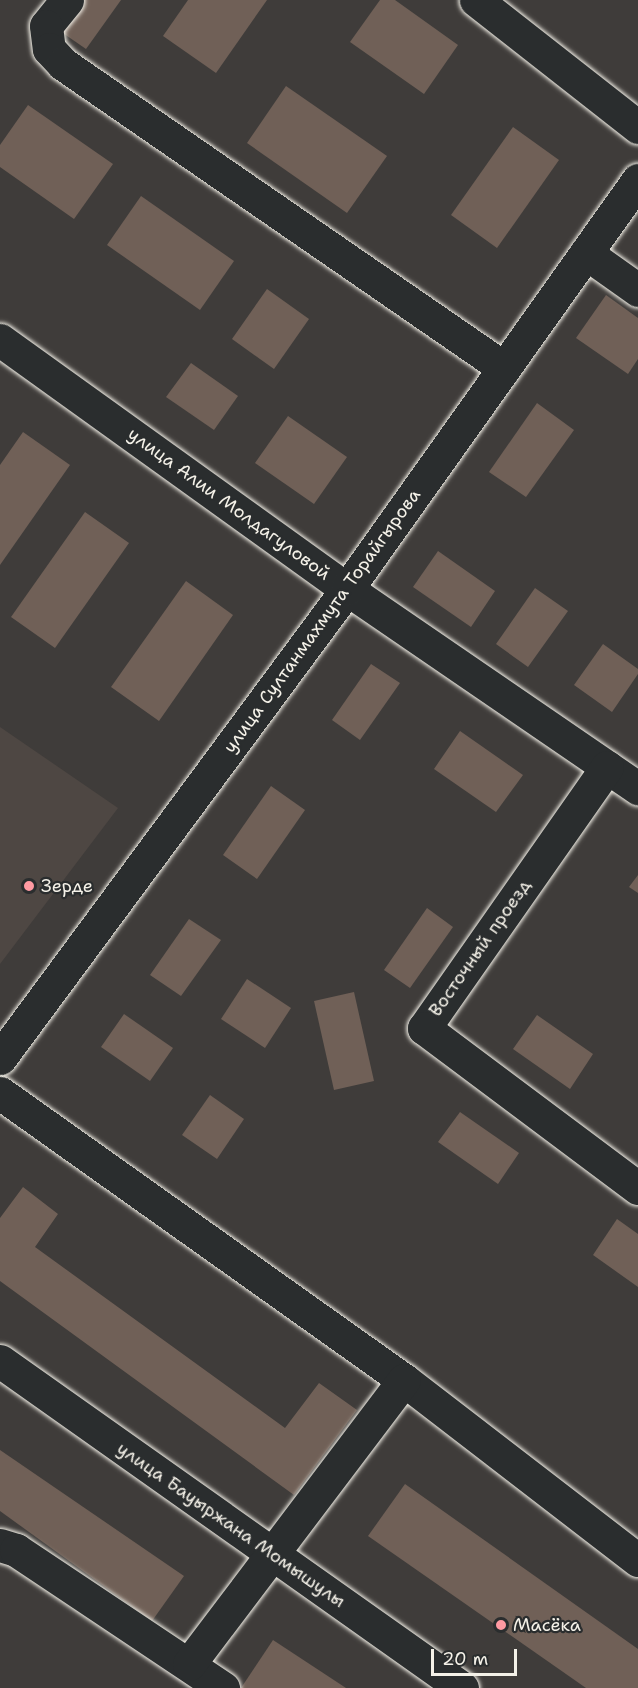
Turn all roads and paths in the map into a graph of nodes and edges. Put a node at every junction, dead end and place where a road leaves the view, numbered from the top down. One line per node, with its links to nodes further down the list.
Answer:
1 (67, 0): 8 (street)
2 (476, 0): 3 (street)
3 (638, 127)
4 (638, 180): 5 (street, улица Султанмахмута Торайгырова)
5 (586, 253): 6 (street); 8 (street, улица Султанмахмута Торайгырова)
6 (638, 290)
7 (0, 340): 9 (street, улица Алии Молдагуловой)
8 (504, 368): 9 (street, улица Султанмахмута Торайгырова)
9 (347, 590): 10 (street, улица Алии Молдагуловой); 12 (street, улица Султанмахмута Торайгырова)
10 (607, 766): 11 (street, улица Алии Молдагуловой); 14 (street, Восточный проезд)
11 (638, 788)
12 (0, 1058)
13 (0, 1093): 16 (street)
14 (638, 1188)
15 (0, 1361): 18 (street, улица Бауыржана Момышулы)
16 (404, 1380): 18 (street); 19 (street)
17 (0, 1545): 20 (street)
18 (272, 1555): 20 (street); 22 (street, улица Бауыржана Момышулы)
19 (638, 1560)
20 (189, 1664): 21 (street)
21 (224, 1688)
22 (462, 1688)

